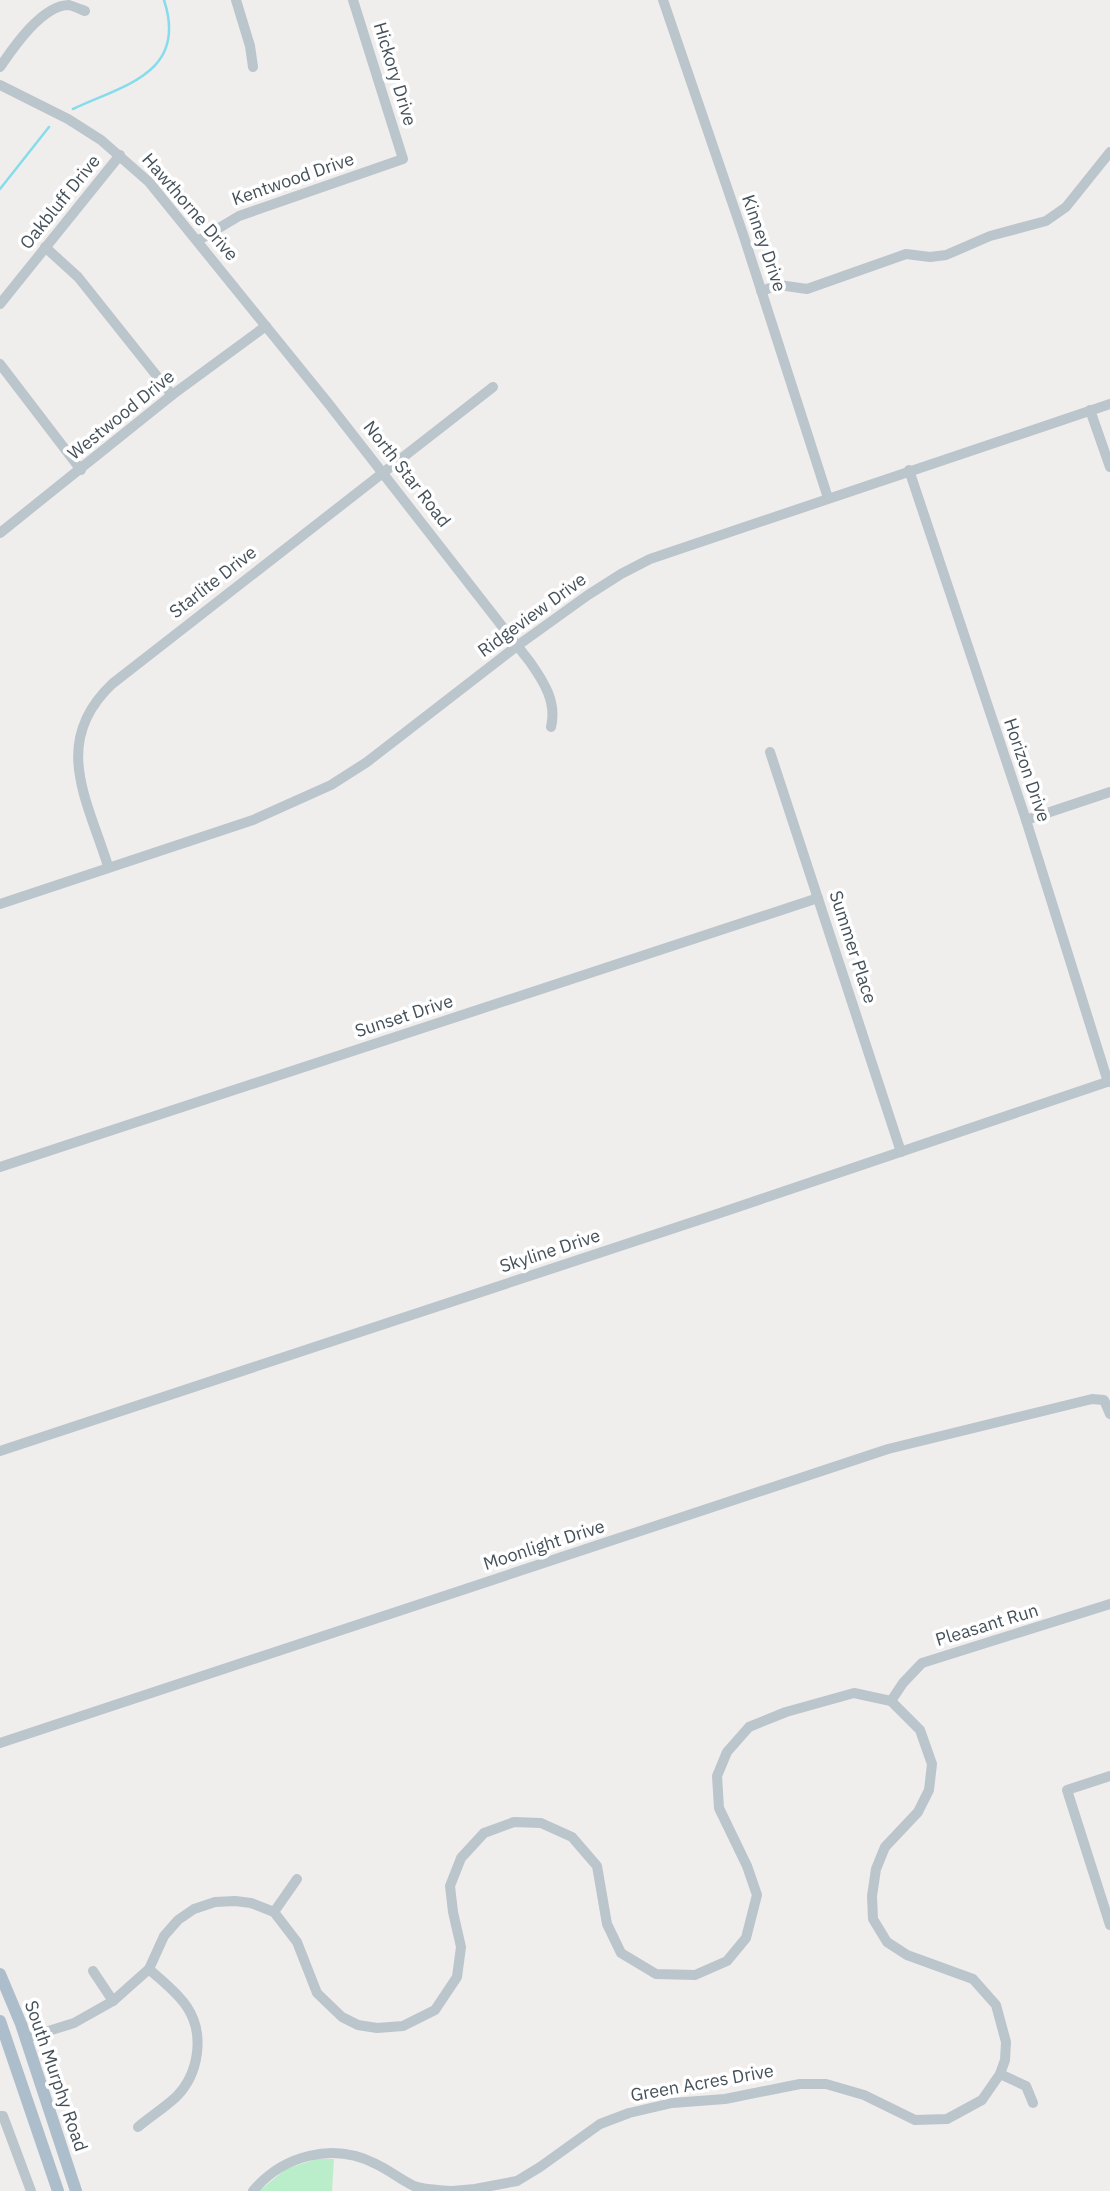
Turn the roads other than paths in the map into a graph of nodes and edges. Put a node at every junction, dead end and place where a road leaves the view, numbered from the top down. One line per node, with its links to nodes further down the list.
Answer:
1 (236, 0): 6 (street)
2 (354, 0): 10 (street, Hickory Drive)
3 (663, 0): 13 (street, Kinney Drive)
4 (85, 11): 5 (street)
5 (0, 67)
6 (253, 67)
7 (0, 85): 9 (street, Hawthorne Drive)
8 (1110, 152): 13 (street)
9 (120, 155): 11 (street, Hawthorne Drive); 12 (street, Oakbluff Drive)
10 (403, 159): 11 (street, Kentwood Drive)
11 (198, 240): 15 (street, Hawthorne Drive)
12 (45, 247): 14 (street, Oakbluff Drive); 18 (street)
13 (761, 291): 25 (street, Kinney Drive)
14 (0, 304)
15 (266, 326): 18 (street, Westwood Drive); 24 (street, North Star Road)
16 (0, 364): 22 (street)
17 (493, 387): 24 (street, Starlite Drive)
18 (172, 395): 22 (street, Westwood Drive)
19 (1110, 404): 20 (street, Ridgeview Drive)
20 (1090, 410): 21 (street); 23 (street, Ridgeview Drive)
21 (1110, 467)
22 (81, 470): 26 (street, Westwood Drive)
23 (909, 470): 25 (street, Ridgeview Drive); 31 (street, Horizon Drive)
24 (383, 472): 27 (street, North Star Road); 32 (street, Starlite Drive)
25 (828, 498): 27 (street, Ridgeview Drive)
26 (0, 533)
27 (517, 646): 28 (street, North Star Road); 32 (street, Ridgeview Drive)
28 (551, 727)
29 (770, 752): 33 (street, Summer Place)
30 (1110, 792): 31 (street)
31 (1026, 820): 35 (street, Horizon Drive)
32 (108, 866): 34 (street, Ridgeview Drive)
33 (818, 898): 36 (street, Summer Place); 37 (street, Sunset Drive)
34 (0, 904)
35 (1109, 1082): 36 (street, Skyline Drive)
36 (901, 1152): 39 (street, Skyline Drive)
37 (0, 1167)
38 (1110, 1414): 42 (street, Moonlight Drive)
39 (0, 1451)
40 (1110, 1604): 41 (street, Pleasant Run)
41 (891, 1701): 45 (street); 54 (street)
42 (0, 1743)
43 (1110, 1776): 46 (street)
44 (296, 1879): 45 (street)
45 (274, 1912): 47 (street)
46 (1110, 1925)
47 (149, 1969): 50 (street); 57 (street)
48 (93, 1971): 50 (street)
49 (0, 1974): 52 (main road, South Murphy Road)
50 (113, 2001): 52 (street)
51 (0, 2021): 53 (main road, South Murphy Road)
52 (26, 2038): 53 (main road); 60 (main road, South Murphy Road)
53 (5, 2046): 59 (main road, South Murphy Road)
54 (1000, 2074): 55 (street); 62 (street, Green Acres Drive)
55 (1033, 2103)
56 (0, 2116): 58 (street)
57 (138, 2127)
58 (31, 2191)
59 (58, 2191)
60 (76, 2191)
61 (253, 2191): 62 (street, Green Acres Drive)
62 (452, 2191)

